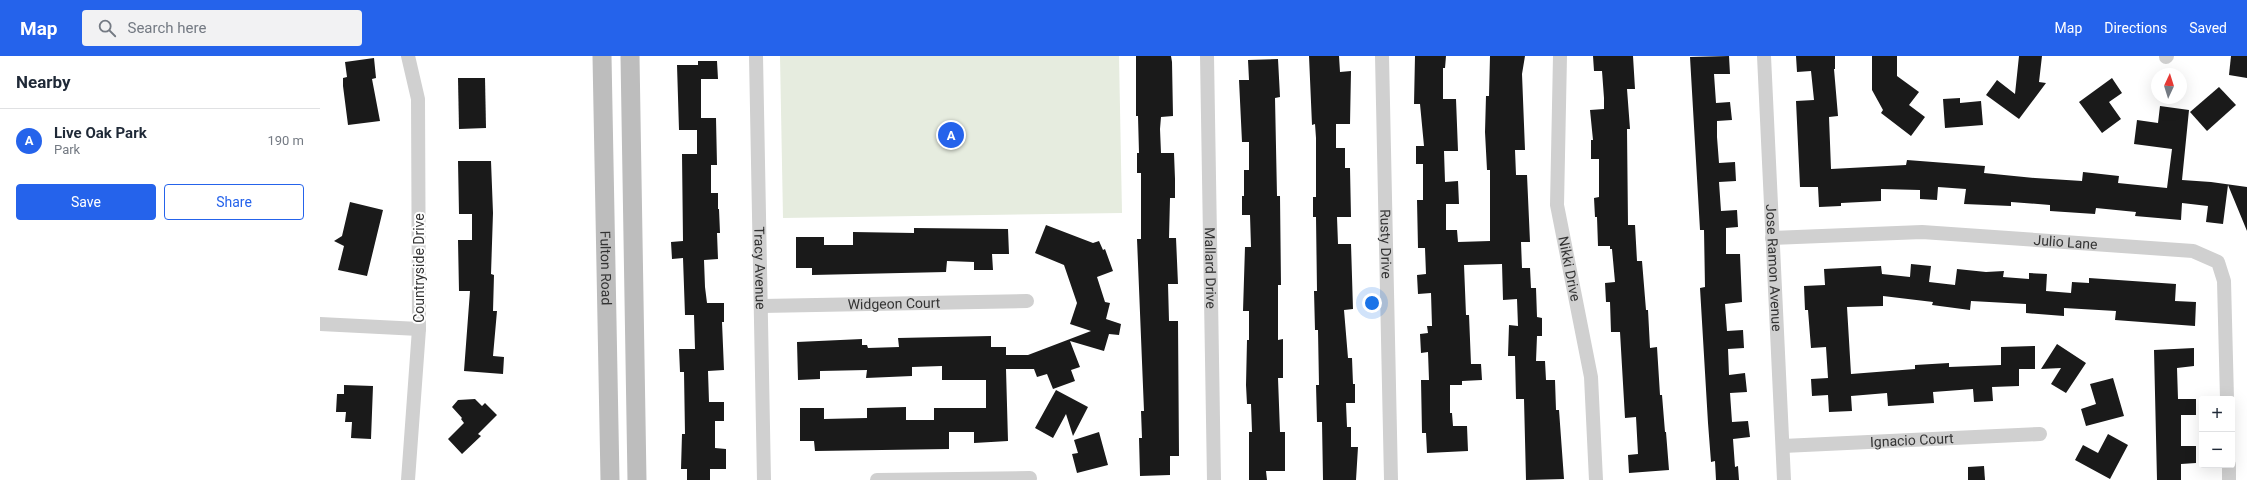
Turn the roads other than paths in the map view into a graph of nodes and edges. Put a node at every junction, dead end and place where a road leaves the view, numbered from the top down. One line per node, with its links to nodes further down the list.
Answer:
1 (408, 56): 13 (street, Countryside Drive)
2 (602, 56): 20 (main road, Fulton Road)
3 (630, 56): 21 (main road, Fulton Road)
4 (756, 56): 11 (street, Tracy Avenue)
5 (1207, 56): 24 (street, Mallard Drive)
6 (1382, 56): 25 (street, Rusty Drive)
7 (1560, 56): 26 (street, Nikki Drive)
8 (1764, 56): 9 (street, Jose Ramon Avenue)
9 (1772, 238): 14 (street, Julio Lane); 16 (street, Jose Ramon Avenue)
10 (1027, 301): 11 (street, Widgeon Court)
11 (761, 306): 22 (street, Tracy Avenue)
12 (320, 324): 13 (street)
13 (419, 329): 19 (street, Countryside Drive)
14 (2227, 396)
15 (2040, 434): 16 (street, Ignacio Court)
16 (1783, 446): 27 (street, Jose Ramon Avenue)
17 (2229, 468): 28 (street)
18 (1030, 478): 23 (street)
19 (408, 480)
20 (610, 480)
21 (637, 480)
22 (764, 480)
23 (876, 480)
24 (1214, 480)
25 (1391, 480)
26 (1596, 480)
27 (1784, 480)
28 (2229, 480)

